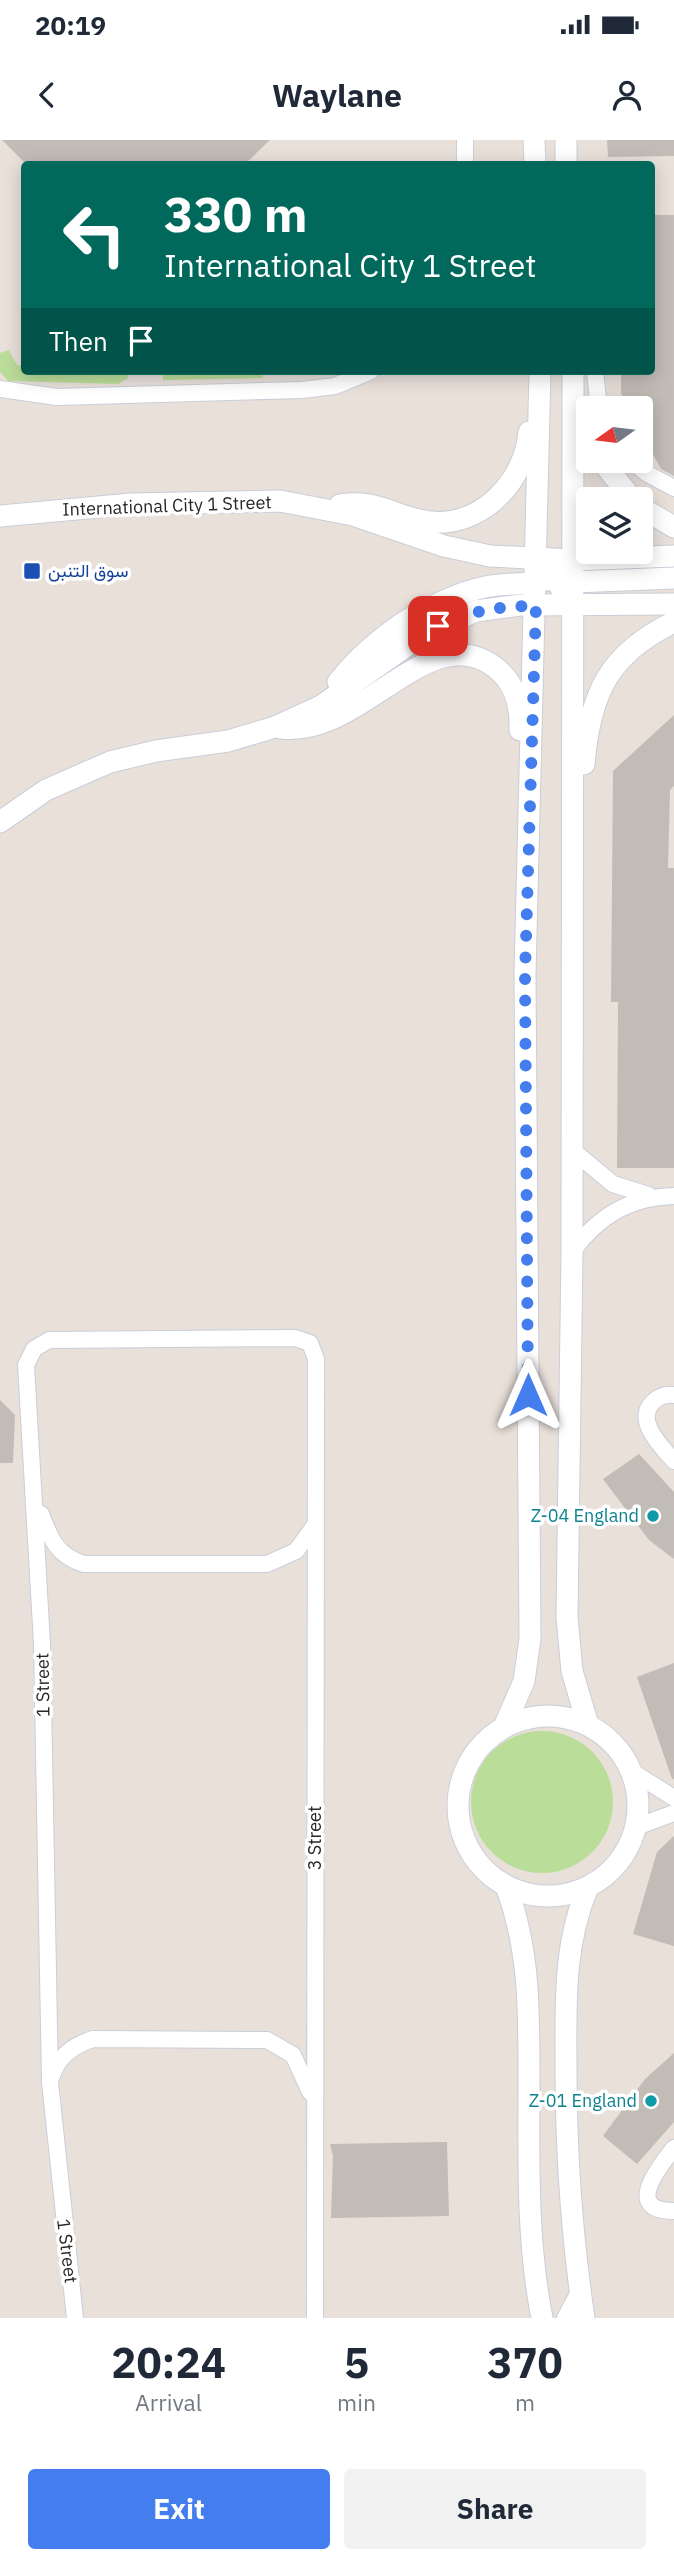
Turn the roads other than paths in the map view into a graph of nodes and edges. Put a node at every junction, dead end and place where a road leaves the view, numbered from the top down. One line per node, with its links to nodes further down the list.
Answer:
1 (465, 140): 4 (street)
2 (534, 140): 5 (street)
3 (566, 140): 6 (street)
4 (465, 161)
5 (535, 161)
6 (566, 161)
7 (362, 375): 12 (street)
8 (533, 375): 19 (street)
9 (540, 375): 24 (street)
10 (573, 375): 14 (street)
11 (595, 375): 13 (street)
12 (0, 389)
13 (598, 396)
14 (575, 402): 25 (street)
15 (611, 473): 17 (street)
16 (645, 473): 18 (street)
17 (622, 487)
18 (674, 488)
19 (329, 508): 21 (street, International City 1 Street); 24 (street, International City 1 Street)
20 (653, 515): 22 (street)
21 (0, 516)
22 (674, 527)
23 (674, 556): 25 (street)
24 (536, 560): 25 (street, International City 1 Street); 27 (street)
25 (573, 571): 26 (street); 27 (street); 29 (street); 30 (street)
26 (674, 578)
27 (536, 582): 29 (street); 32 (street)
28 (674, 604): 30 (street)
29 (536, 605): 30 (street); 32 (street); 35 (street)
30 (573, 606): 36 (street)
31 (674, 622): 36 (street)
32 (321, 706): 33 (street)
33 (275, 727): 34 (street); 35 (street)
34 (0, 822)
35 (531, 826): 47 (street)
36 (570, 849): 37 (street)
37 (571, 1149): 38 (street); 40 (street)
38 (654, 1196): 39 (street); 40 (street)
39 (674, 1196)
40 (572, 1252): 46 (street)
41 (316, 1359): 44 (street, 1 Street); 45 (street, 3 Street)
42 (674, 1395): 43 (street)
43 (674, 1461)
44 (35, 1499): 45 (street); 54 (street, 1 Street)
45 (316, 1525): 55 (street, 3 Street)
46 (588, 1725): 47 (street); 48 (street)
47 (504, 1727): 52 (street)
48 (631, 1771): 49 (street); 51 (street)
49 (674, 1798)
50 (674, 1813): 51 (street)
51 (636, 1827): 53 (street)
52 (506, 1886): 53 (street); 61 (street)
53 (588, 1887): 58 (street)
54 (50, 2082): 55 (street); 59 (street, 1 Street)
55 (314, 2101): 60 (street, 3 Street)
56 (674, 2148): 57 (street)
57 (674, 2211)
58 (580, 2290): 62 (street); 63 (street)
59 (75, 2318)
60 (316, 2318)
61 (542, 2318)
62 (565, 2318)
63 (584, 2318)

